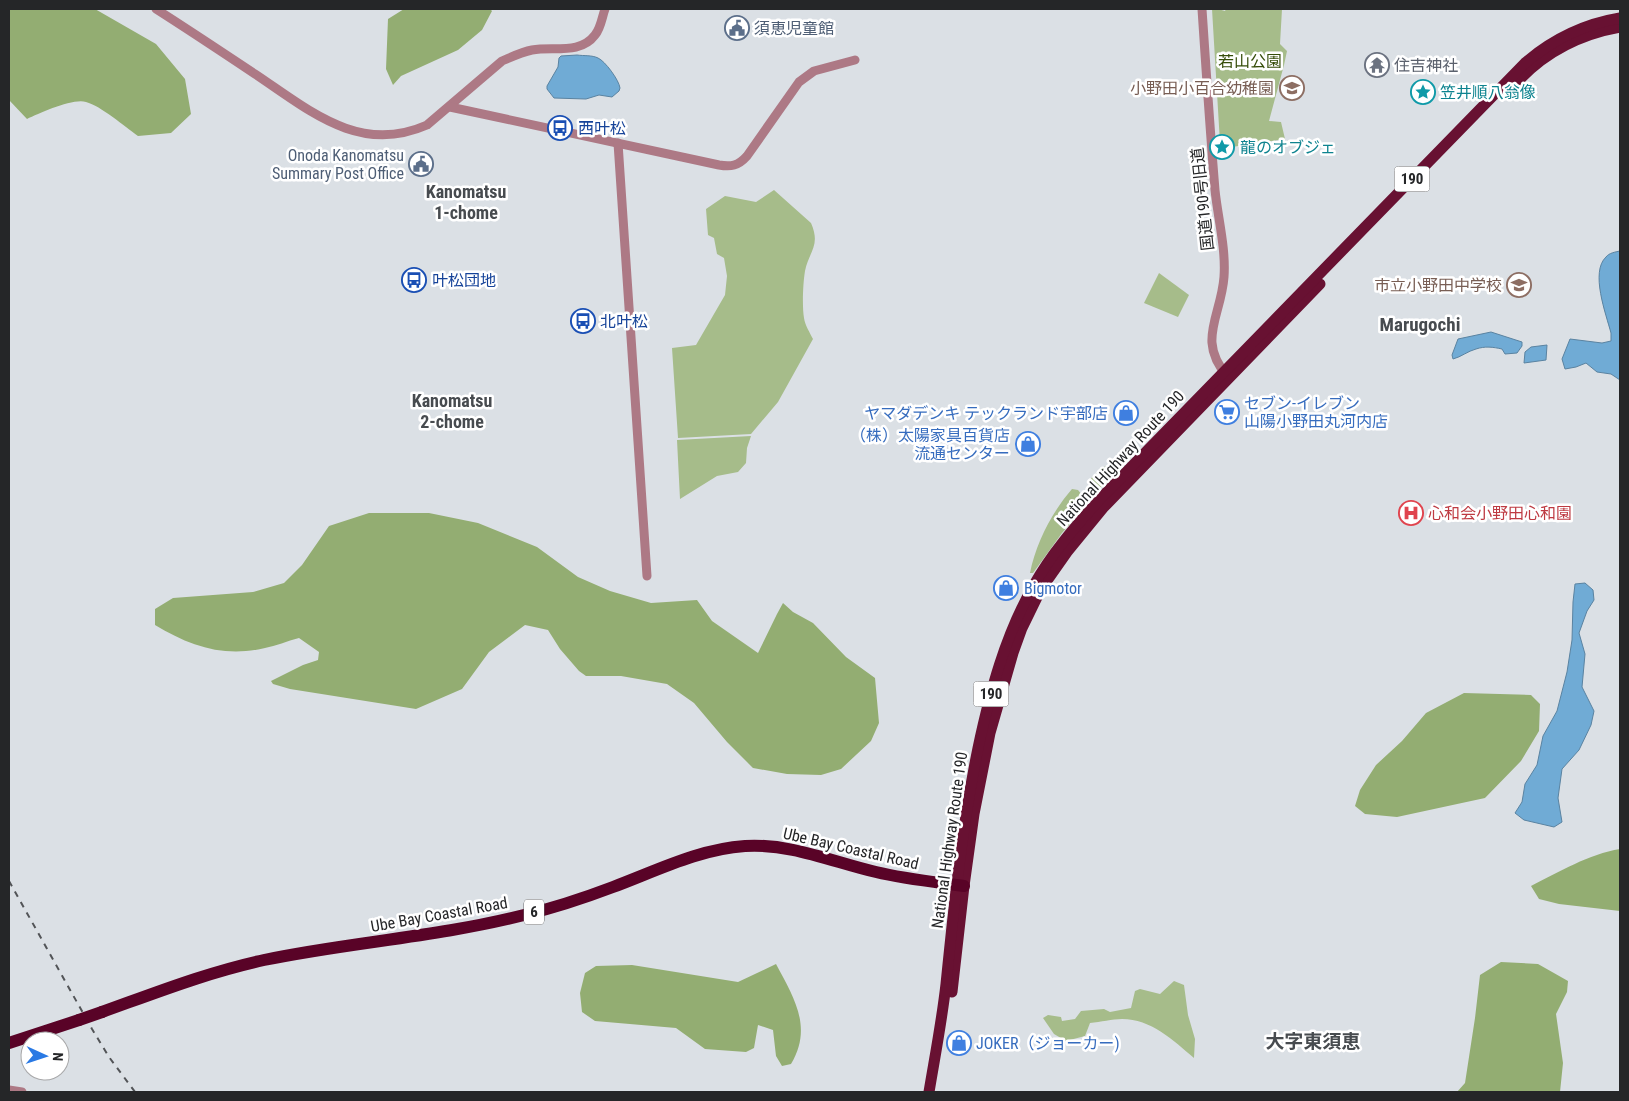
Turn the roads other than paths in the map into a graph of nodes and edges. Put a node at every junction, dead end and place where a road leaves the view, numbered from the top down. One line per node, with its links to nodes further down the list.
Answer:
1 (156, 9): 7 (street)
2 (604, 9): 7 (street)
3 (1202, 9): 9 (street, 国道190号旧道)
4 (1620, 18): 9 (highway, National Highway Route 190 / 190)
5 (1620, 27): 9 (highway, National Highway Route 190 / 190)
6 (855, 60): 8 (street)
7 (450, 107): 8 (street)
8 (618, 143): 10 (street)
9 (1226, 375): 11 (highway, National Highway Route 190 / 190)
10 (647, 576)
11 (960, 886): 12 (highway, Ube Bay Coastal Road / 6, bridge); 15 (highway, National Highway Route 190 / 190); 16 (highway, National Highway Route 190 / 190)
12 (9, 1043)
13 (9, 1090): 14 (street)
14 (22, 1092)
15 (929, 1092)
16 (936, 1092)

